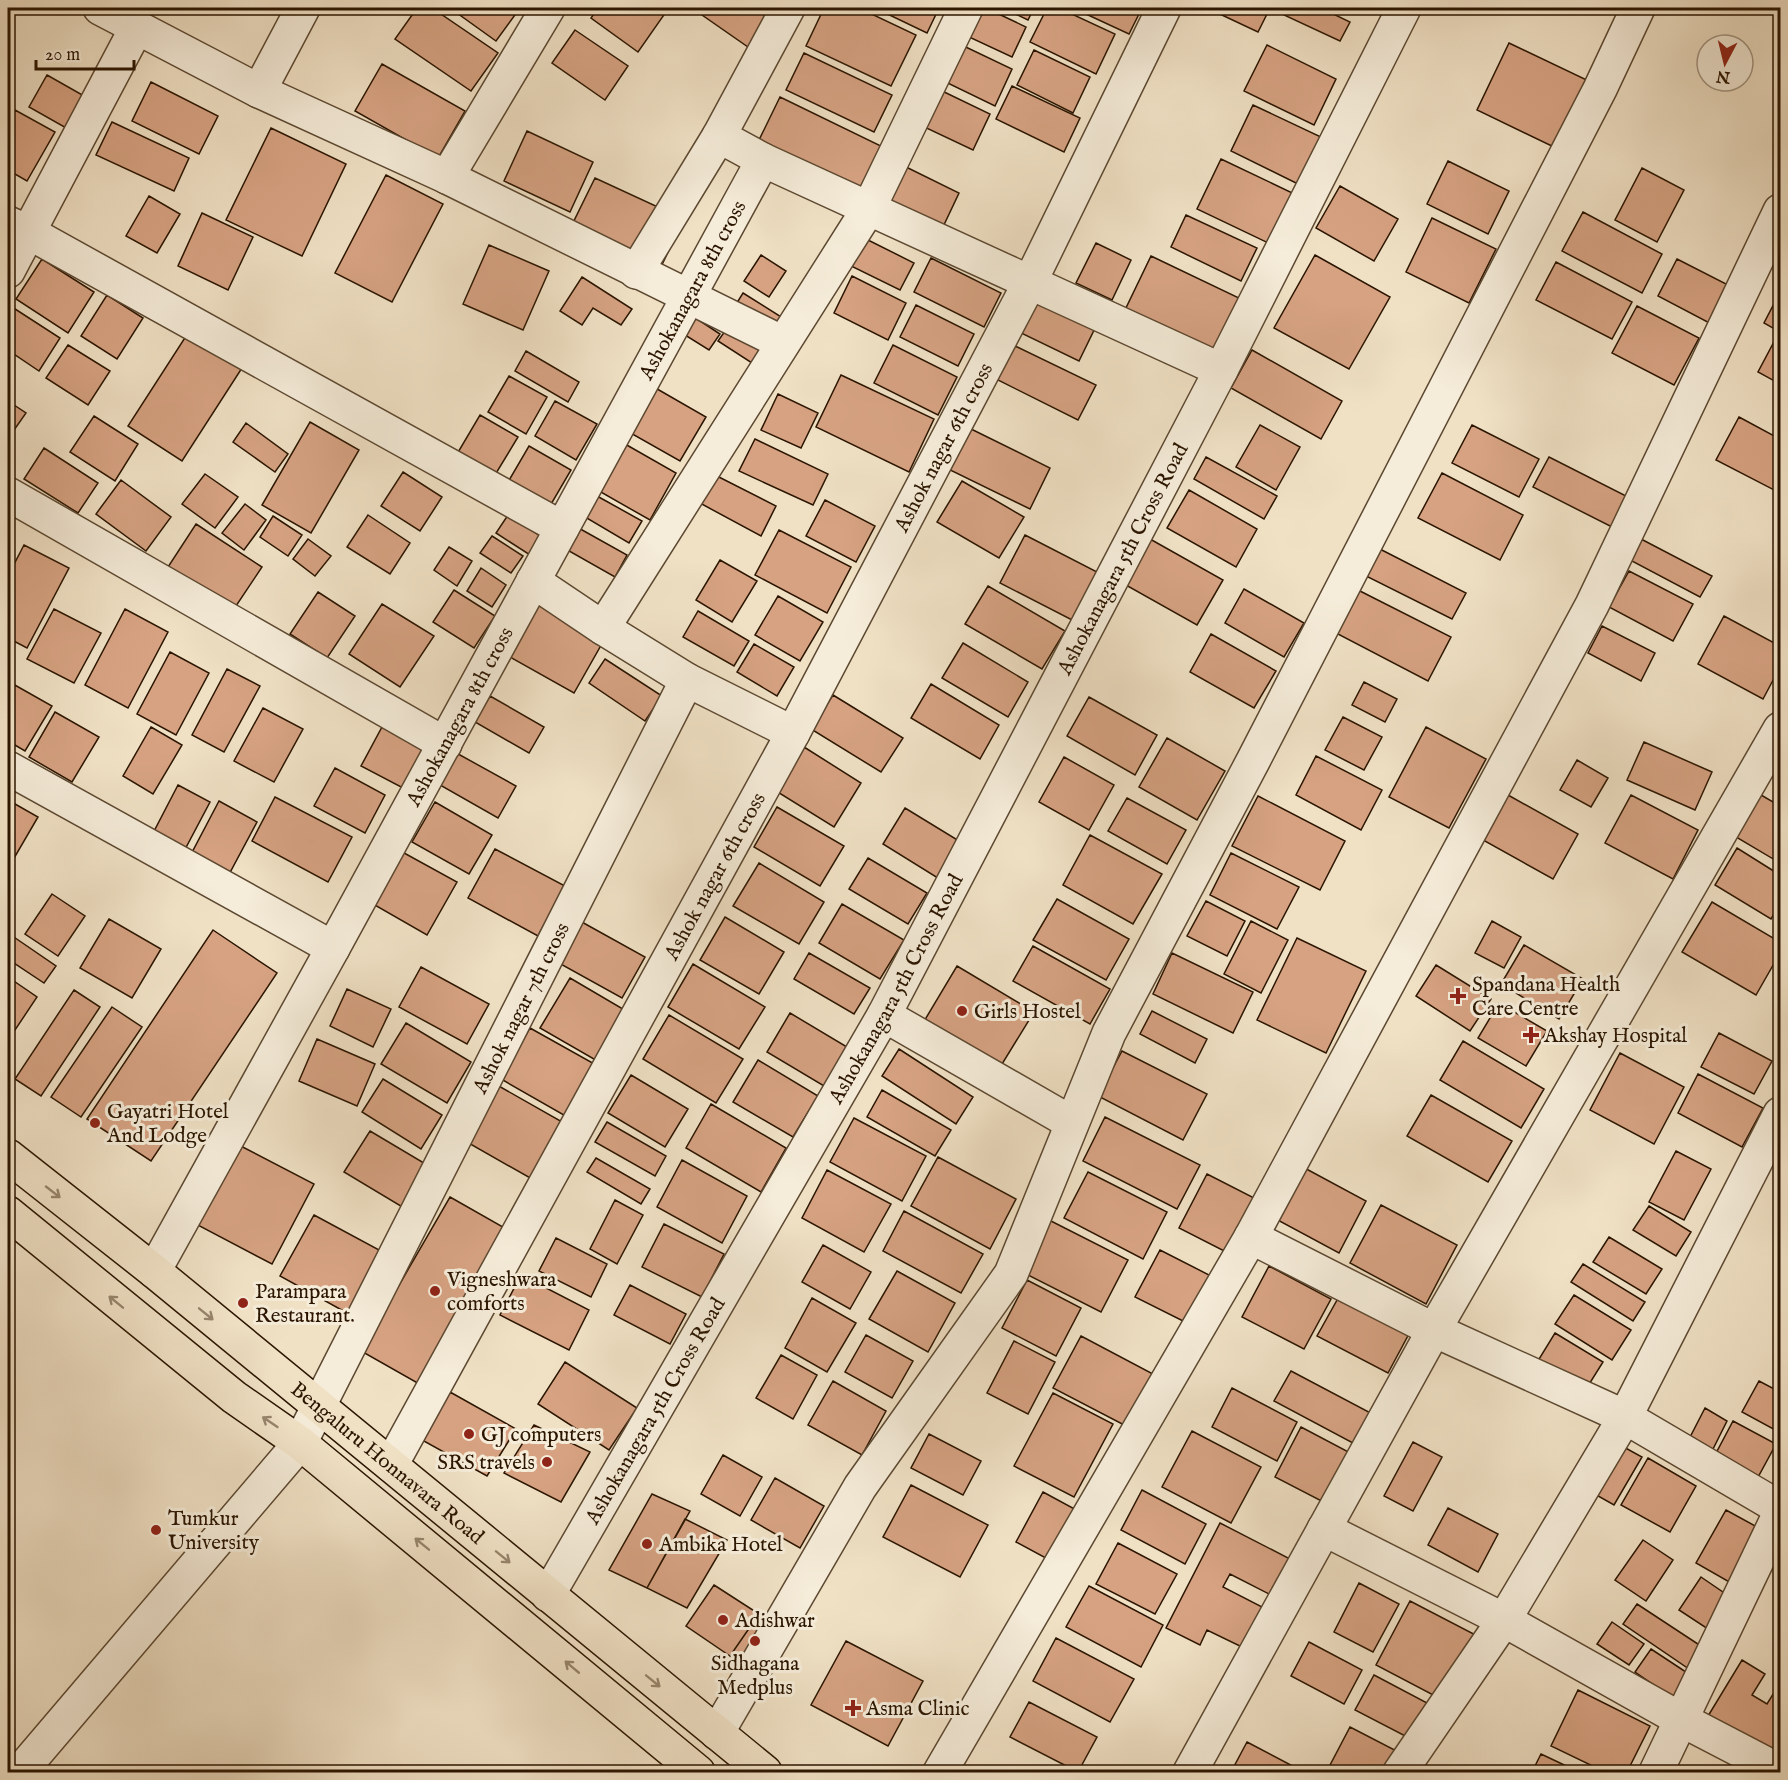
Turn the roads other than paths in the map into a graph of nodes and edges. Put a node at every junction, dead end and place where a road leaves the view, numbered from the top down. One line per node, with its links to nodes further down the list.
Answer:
1 (100, 8): 9 (street)
2 (303, 8): 10 (street)
3 (548, 8): 13 (street)
4 (788, 8): 11 (street)
5 (966, 8): 14 (street)
6 (1164, 8): 19 (street, Ashok nagar 6th cross)
7 (1404, 8): 22 (street, Ashokanagara 5th Cross Road)
8 (1638, 8): 35 (street)
9 (137, 27): 10 (street); 16 (street)
10 (259, 91): 13 (street)
11 (719, 136): 12 (street); 18 (street)
12 (763, 160): 14 (street); 20 (street, Ashokanagara 8th cross)
13 (447, 177): 18 (street)
14 (869, 208): 19 (street); 21 (street)
15 (1780, 211): 38 (street)
16 (18, 227): 17 (street); 24 (street)
17 (8, 271)
18 (636, 272): 20 (street)
19 (1030, 282): 22 (street); 29 (street, Ashok nagar 6th cross)
20 (688, 298): 21 (street); 24 (street, Ashokanagara 8th cross)
21 (783, 343): 26 (street)
22 (1221, 370): 33 (street, Ashokanagara 5th Cross Road)
23 (8, 494): 30 (street)
24 (562, 528): 25 (street, Ashokanagara 8th cross)
25 (533, 581): 26 (street); 30 (street, Ashokanagara 8th cross)
26 (603, 628): 27 (street)
27 (687, 680): 29 (street); 41 (street, Ashok nagar 7th cross)
28 (1780, 729): 40 (street)
29 (793, 733): 44 (street, Ashok nagar 6th cross)
30 (445, 744): 32 (street, Ashokanagara 8th cross)
31 (8, 768): 32 (street)
32 (333, 948): 39 (street, Ashokanagara 8th cross)
33 (885, 1015): 35 (street); 48 (street, Ashokanagara 5th Cross Road)
34 (1780, 1114): 42 (street)
35 (1072, 1124): 51 (street)
36 (8, 1156): 39 (main road, Bengaluru Honnavara Road, one-way to 39)
37 (8, 1213): 43 (main road, Bengaluru Honnavara Road, one-way to 37)
38 (1251, 1237): 40 (street); 56 (street)
39 (154, 1271): 41 (main road, Bengaluru Honnavara Road, one-way to 41)
40 (1434, 1330): 42 (street); 47 (street)
41 (319, 1407): 43 (street, Ashok nagar 7th cross); 44 (main road, Bengaluru Honnavara Road)
42 (1625, 1417): 45 (street); 49 (street)
43 (300, 1443): 53 (street, Ashok nagar 7th cross); 54 (main road, Bengaluru Honnavara Road, one-way to 43)
44 (391, 1465): 48 (main road, Bengaluru Honnavara Road, one-way to 48)
45 (1780, 1508)
46 (1780, 1513): 50 (street)
47 (1324, 1529): 49 (street); 57 (street)
48 (548, 1595): 51 (main road, Bengaluru Honnavara Road, one-way to 51)
49 (1504, 1620): 50 (street); 58 (street)
50 (1682, 1720): 52 (street); 59 (street)
51 (717, 1733): 55 (main road, Bengaluru Honnavara Road)
52 (1780, 1771)
53 (20, 1773)
54 (698, 1773)
55 (765, 1773)
56 (940, 1773)
57 (1190, 1773)
58 (1401, 1773)
59 (1656, 1773)

